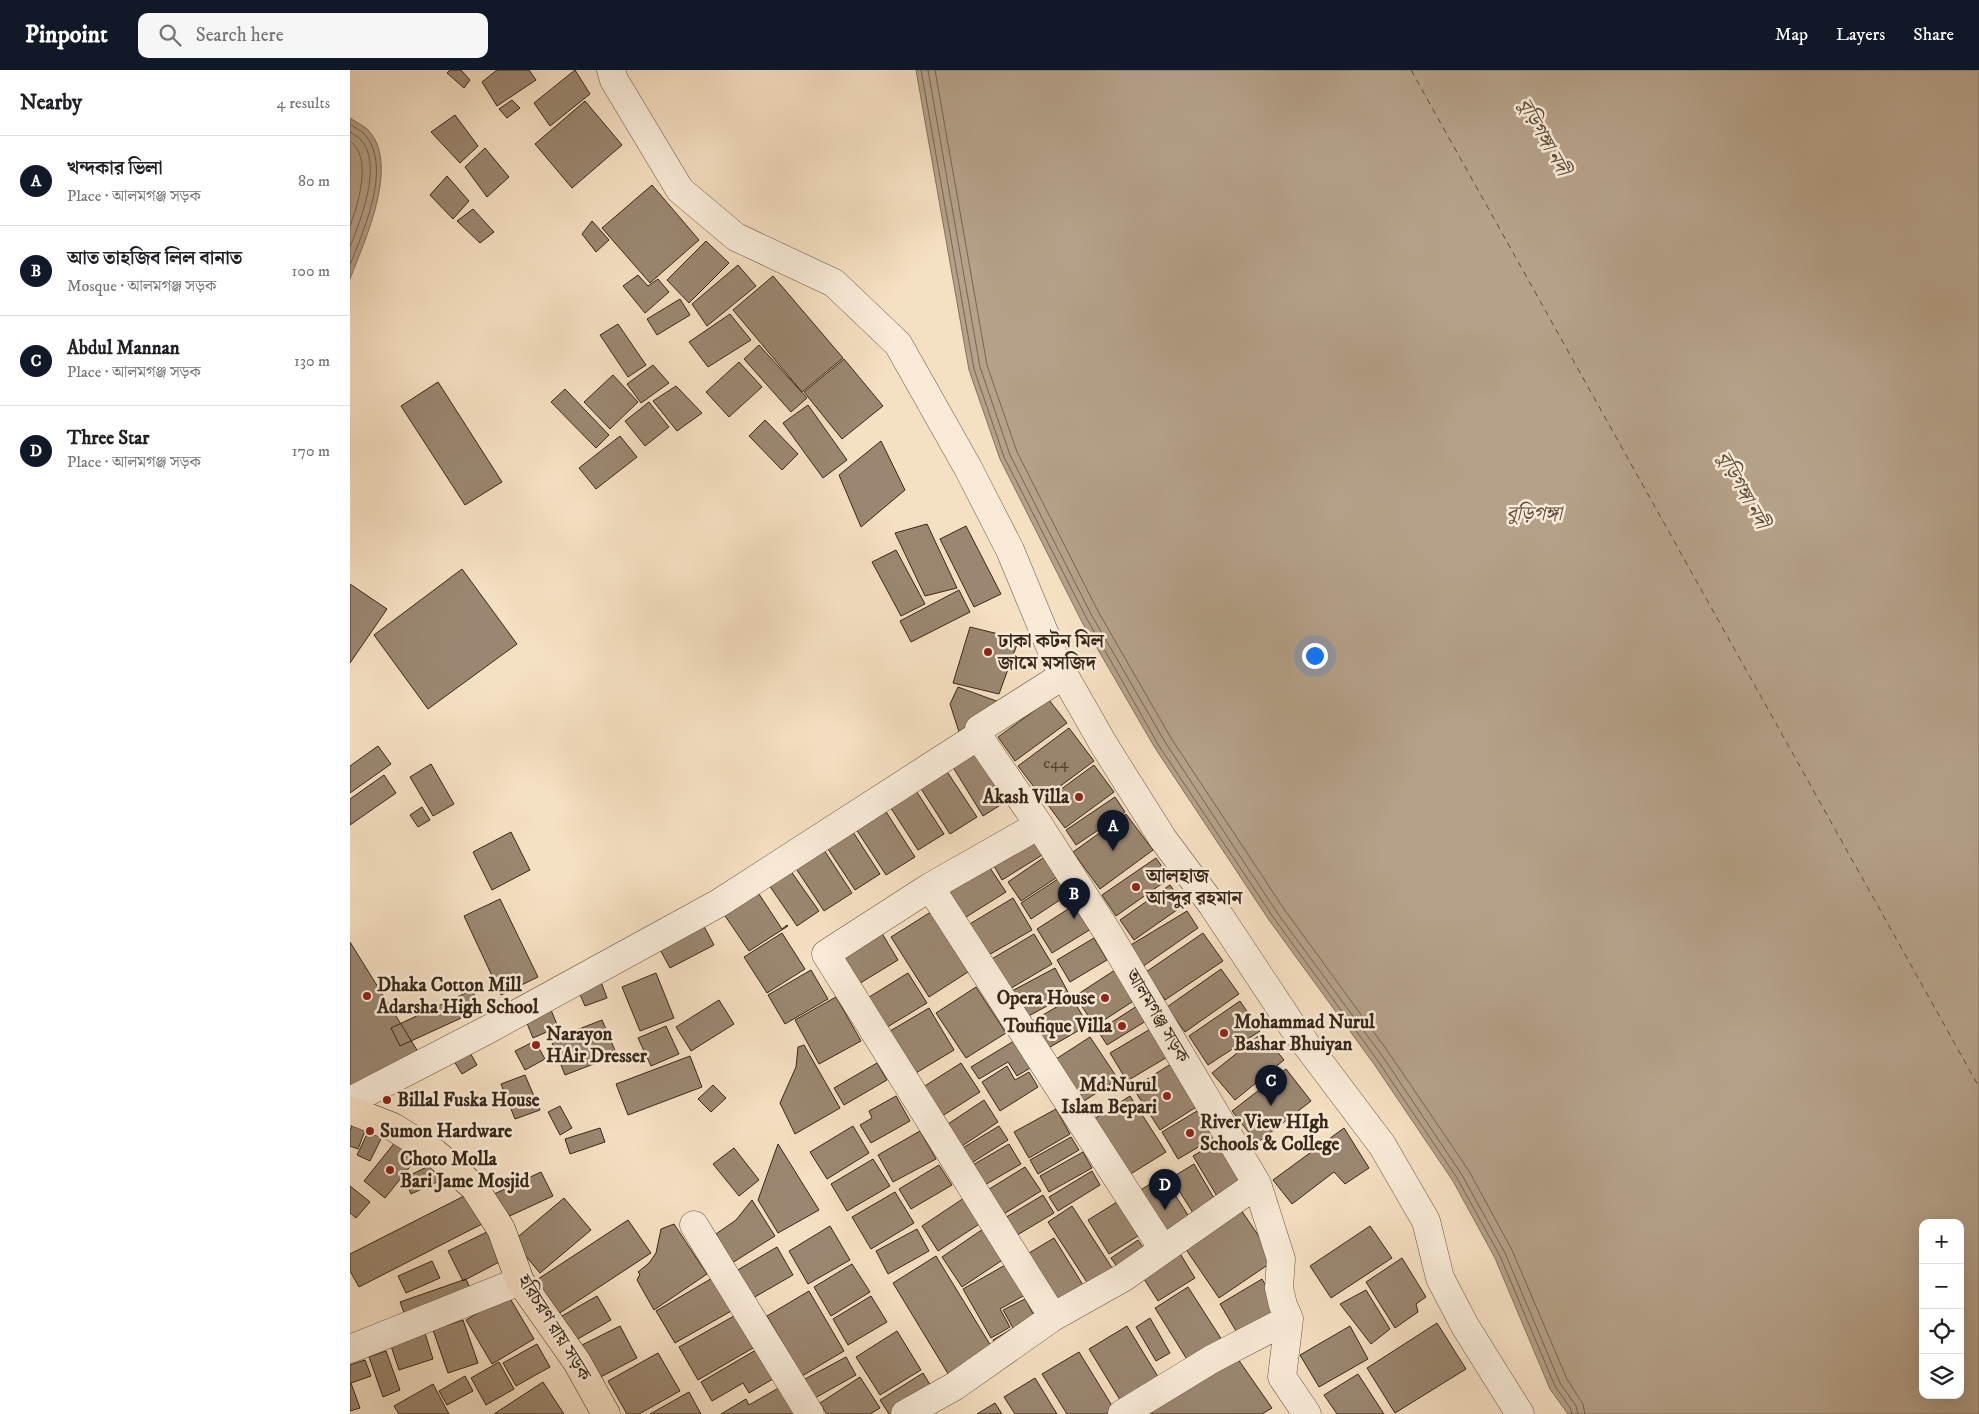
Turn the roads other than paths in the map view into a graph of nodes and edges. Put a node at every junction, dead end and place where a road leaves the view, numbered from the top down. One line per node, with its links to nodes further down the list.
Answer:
1 (611, 70): 2 (street)
2 (1064, 675): 3 (street); 20 (street)
3 (978, 736): 4 (street, আলমগঞ্জ সড়ক); 6 (street)
4 (1039, 825): 5 (street); 8 (street, আলমগঞ্জ সড়ক)
5 (930, 887): 10 (street); 12 (street)
6 (350, 1101)
7 (350, 1110): 11 (main road, হরিচরণ রায় সড়ক)
8 (1257, 1184): 10 (street); 13 (street, আলমগঞ্জ সড়ক)
9 (694, 1225): 16 (street)
10 (1163, 1249): 12 (street)
11 (520, 1281): 14 (street); 15 (main road, হরিচরণ রায় সড়ক)
12 (1052, 1317): 17 (street)
13 (1289, 1319): 18 (street); 19 (street, আলমগঞ্জ সড়ক)
14 (350, 1349)
15 (606, 1414)
16 (810, 1414)
17 (905, 1414)
18 (1122, 1414)
19 (1307, 1414)
20 (1520, 1414)

